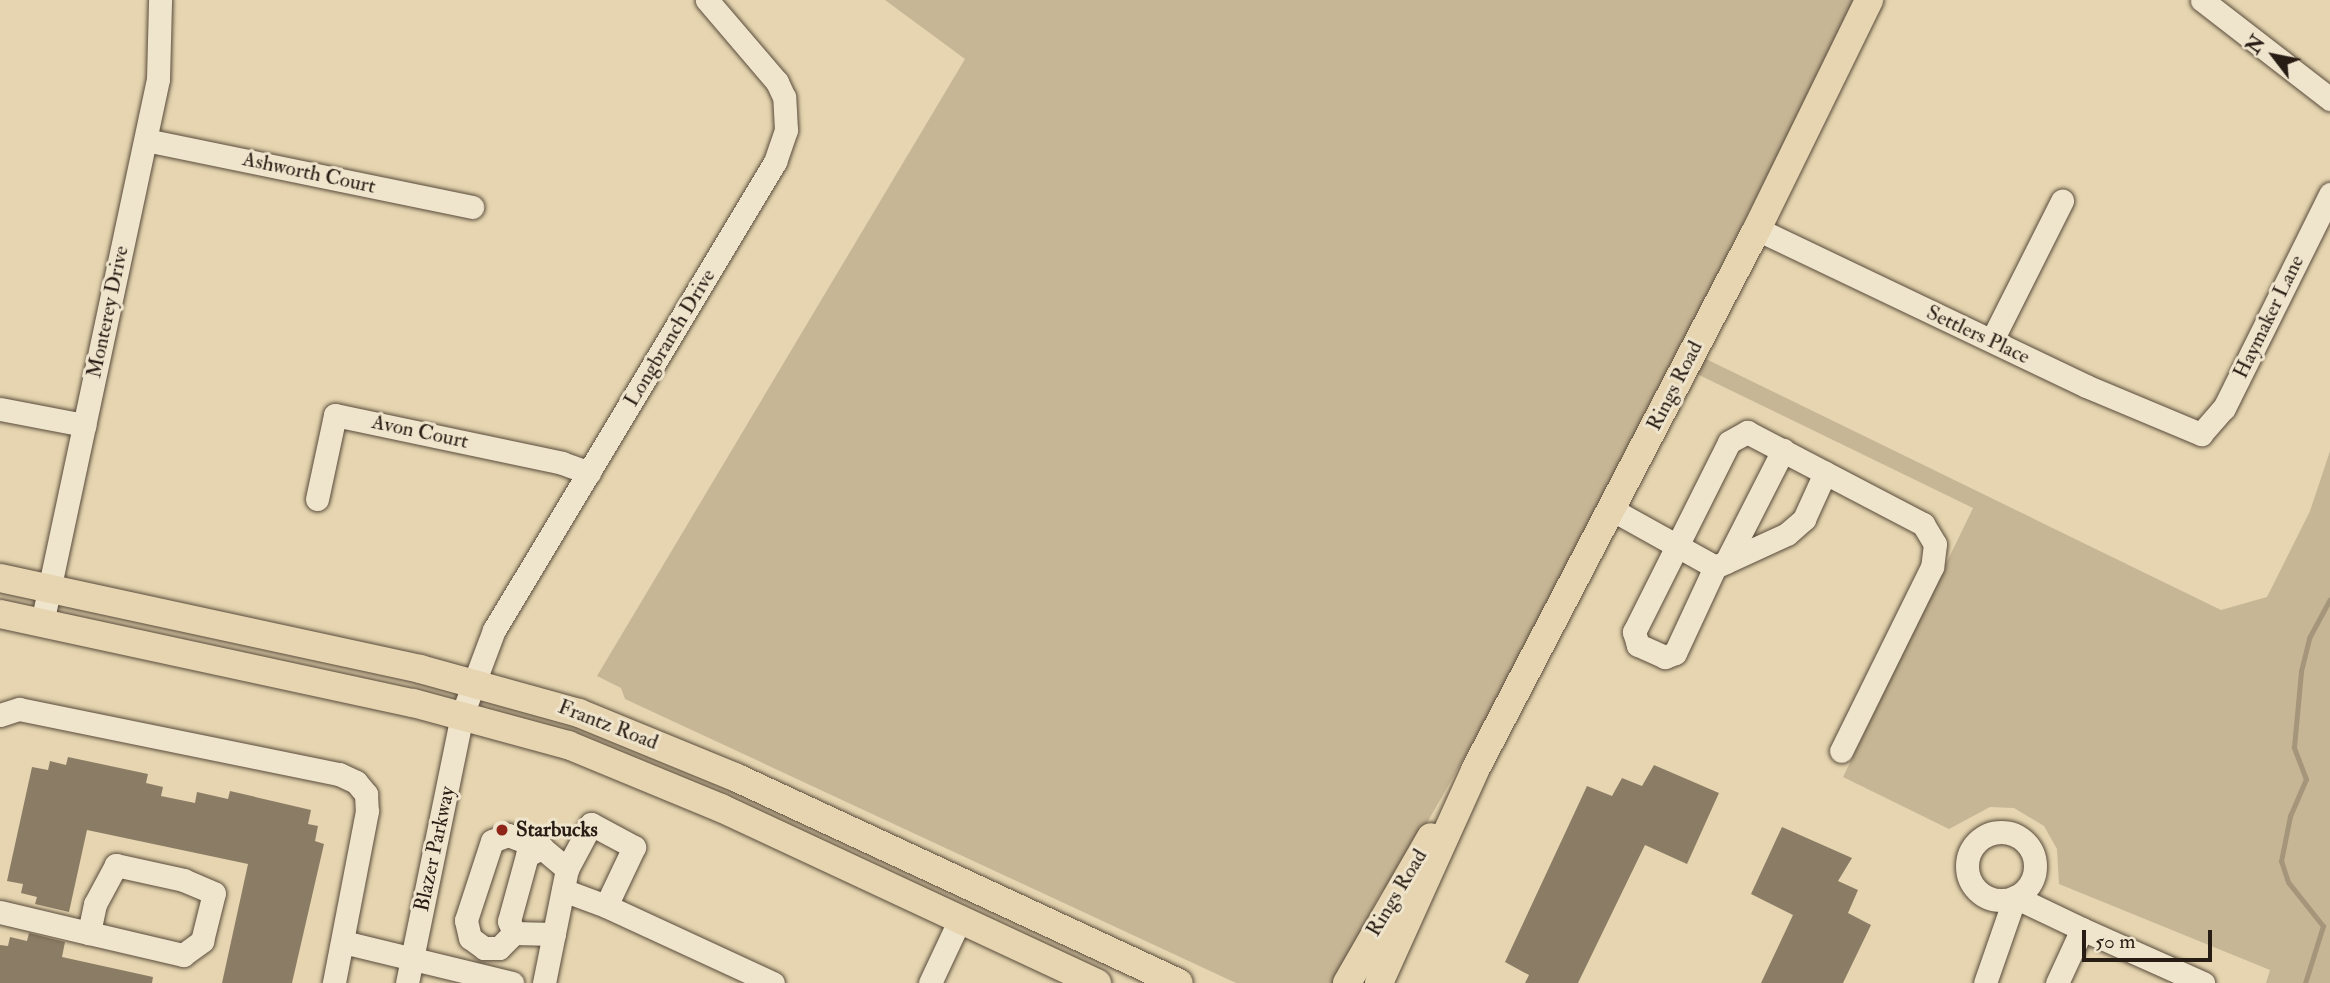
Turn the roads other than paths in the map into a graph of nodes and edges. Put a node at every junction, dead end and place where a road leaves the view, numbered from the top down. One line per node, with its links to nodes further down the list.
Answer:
1 (160, 0): 6 (street, Monterey Drive)
2 (707, 0): 16 (street, Longbranch Drive)
3 (1869, 0): 10 (main road, Rings Road)
4 (2202, 0): 5 (street)
5 (2330, 99)
6 (146, 139): 9 (street, Ashworth Court); 13 (street, Monterey Drive)
7 (2330, 194): 14 (street, Haymaker Lane)
8 (2062, 201): 11 (street)
9 (472, 207)
10 (1757, 229): 11 (street, Settlers Place); 19 (main road, Rings Road)
11 (1992, 340): 14 (street, Settlers Place)
12 (0, 409): 13 (street)
13 (84, 425): 23 (street, Monterey Drive)
14 (2201, 434)
15 (1783, 450): 17 (street); 20 (street); 21 (street)
16 (589, 473): 18 (street, Avon Court); 26 (street, Longbranch Drive)
17 (1825, 473): 21 (street); 31 (street)
18 (317, 499)
19 (1611, 509): 20 (street); 32 (main road, Rings Road)
20 (1678, 546): 21 (street); 21 (street)
21 (1721, 565)
22 (0, 578): 23 (main road, Frantz Road)
23 (51, 589): 25 (street, Monterey Drive); 26 (main road, Frantz Road)
24 (0, 614): 25 (main road, Frantz Road)
25 (42, 623): 27 (main road, Frantz Road)
26 (472, 681): 27 (main road); 28 (street, Blazer Parkway); 30 (main road, Frantz Road)
27 (321, 684): 28 (main road, Frantz Road)
28 (462, 715): 30 (main road); 37 (main road, Frantz Road); 43 (street, Blazer Parkway)
29 (1, 717): 42 (street)
30 (632, 733): 51 (main road, Frantz Road)
31 (1841, 751)
32 (1475, 770): 52 (main road, Rings Road); 53 (main road, Rings Road)
33 (542, 848): 34 (street); 40 (street); 40 (street)
34 (565, 879): 35 (street); 35 (street); 41 (street)
35 (606, 906): 44 (street)
36 (0, 912): 39 (street)
37 (960, 919): 49 (street); 50 (main road, Frantz Road)
38 (2082, 929): 54 (street); 55 (street); 56 (street)
39 (89, 933): 39 (street)
40 (514, 933): 41 (street)
41 (554, 934): 48 (street)
42 (343, 942): 43 (street); 45 (street)
43 (412, 958): 46 (street, Blazer Parkway); 47 (street)
44 (770, 982)
45 (334, 983)
46 (407, 983)
47 (512, 983)
48 (544, 983)
49 (929, 983)
50 (1097, 983)
51 (1179, 983)
52 (1347, 983)
53 (1379, 983)
54 (1985, 983)
55 (2057, 983)
56 (2203, 983)

